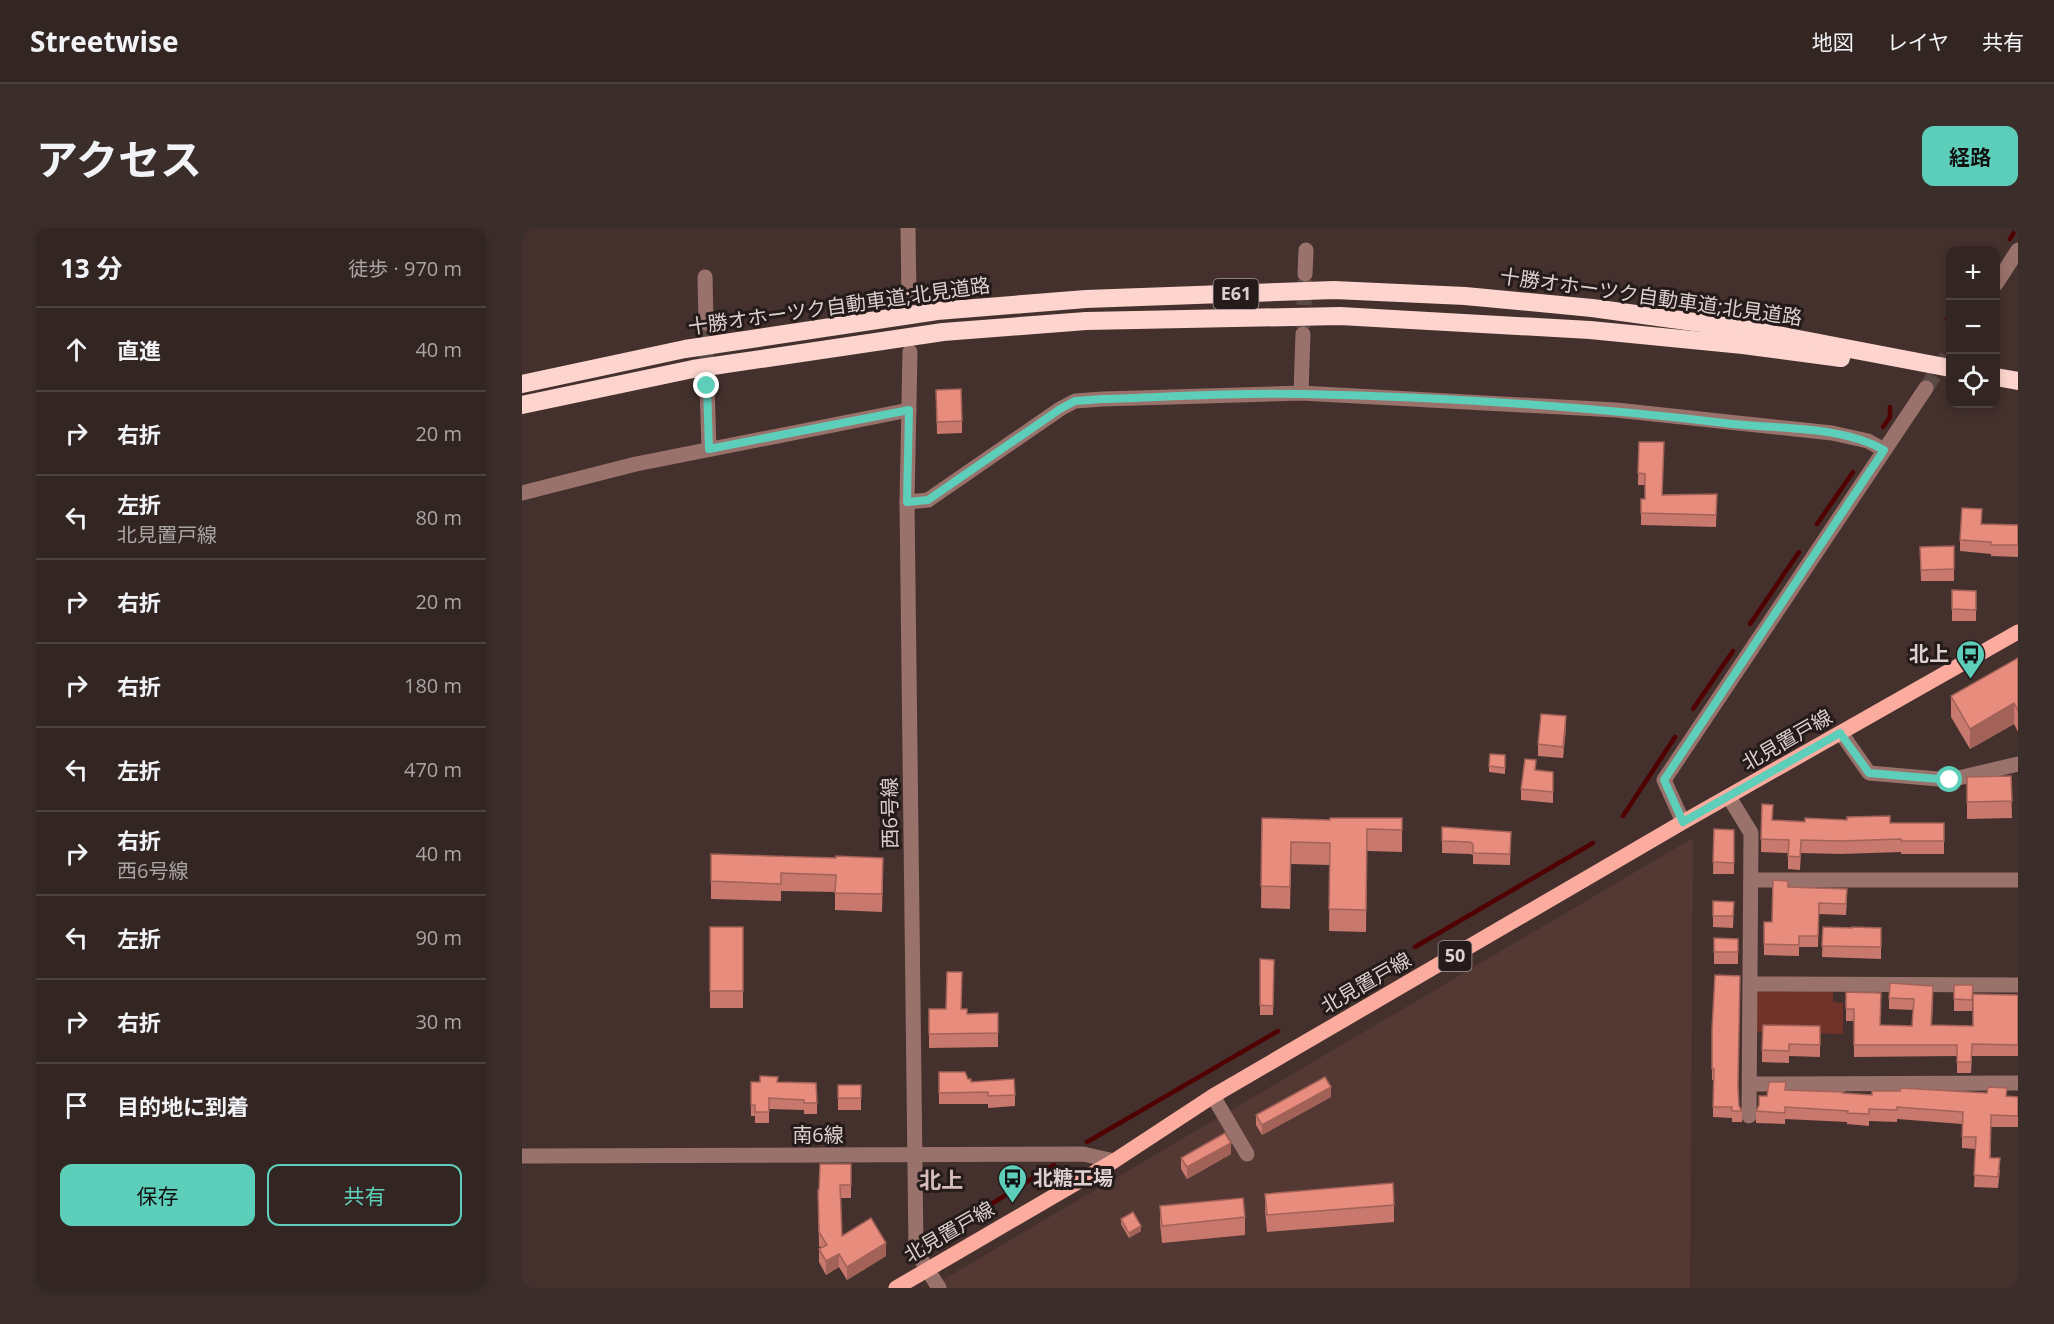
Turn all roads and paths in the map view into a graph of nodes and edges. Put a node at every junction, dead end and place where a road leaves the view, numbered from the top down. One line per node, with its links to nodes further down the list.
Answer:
1 (908, 228): 7 (street)
2 (1306, 250): 4 (street)
3 (2018, 250): 6 (street)
4 (1305, 274)
5 (705, 277): 8 (street)
6 (2000, 277)
7 (909, 298)
8 (706, 323)
9 (1303, 334): 18 (street)
10 (910, 352): 20 (street, 西6号線)
11 (1946, 369): 15 (highway, 十勝オホーツク自動車道;北見道路 / E61)
12 (1946, 370): 19 (highway, 十勝オホーツク自動車道;北見道路 / E61)
13 (2000, 378): 14 (highway)
14 (2018, 381)
15 (522, 384)
16 (707, 386): 21 (street)
17 (1926, 388): 22 (street)
18 (1301, 393): 22 (street); 24 (street)
19 (522, 405)
20 (909, 410): 21 (street); 24 (street, 西6号線)
21 (709, 449): 23 (street)
22 (1884, 450): 29 (street)
23 (522, 493)
24 (907, 502): 40 (street, 西6号線)
25 (2018, 632): 26 (main road, 北見置戸線 / 50)
26 (1840, 733): 27 (street); 28 (main road, 北見置戸線 / 50)
27 (2018, 764)
28 (1729, 797): 29 (main road, 北見置戸線 / 50); 30 (street)
29 (1683, 822): 36 (main road, 北見置戸線 / 50)
30 (1751, 879): 31 (street); 32 (street)
31 (2018, 880)
32 (1751, 984): 33 (street); 35 (street)
33 (2018, 985)
34 (2018, 1083): 35 (street)
35 (1750, 1084): 37 (street)
36 (1214, 1096): 38 (street); 41 (main road, 北見置戸線 / 50)
37 (1749, 1116)
38 (1247, 1154)
39 (522, 1156): 40 (street, 南6線)
40 (914, 1156): 41 (street, 南6線); 42 (street, 西6号線)
41 (1114, 1161): 42 (main road, 北見置戸線 / 50)
42 (927, 1270): 43 (main road, 北見置戸線 / 50); 44 (street, 西6号線)
43 (896, 1288)
44 (939, 1288)

